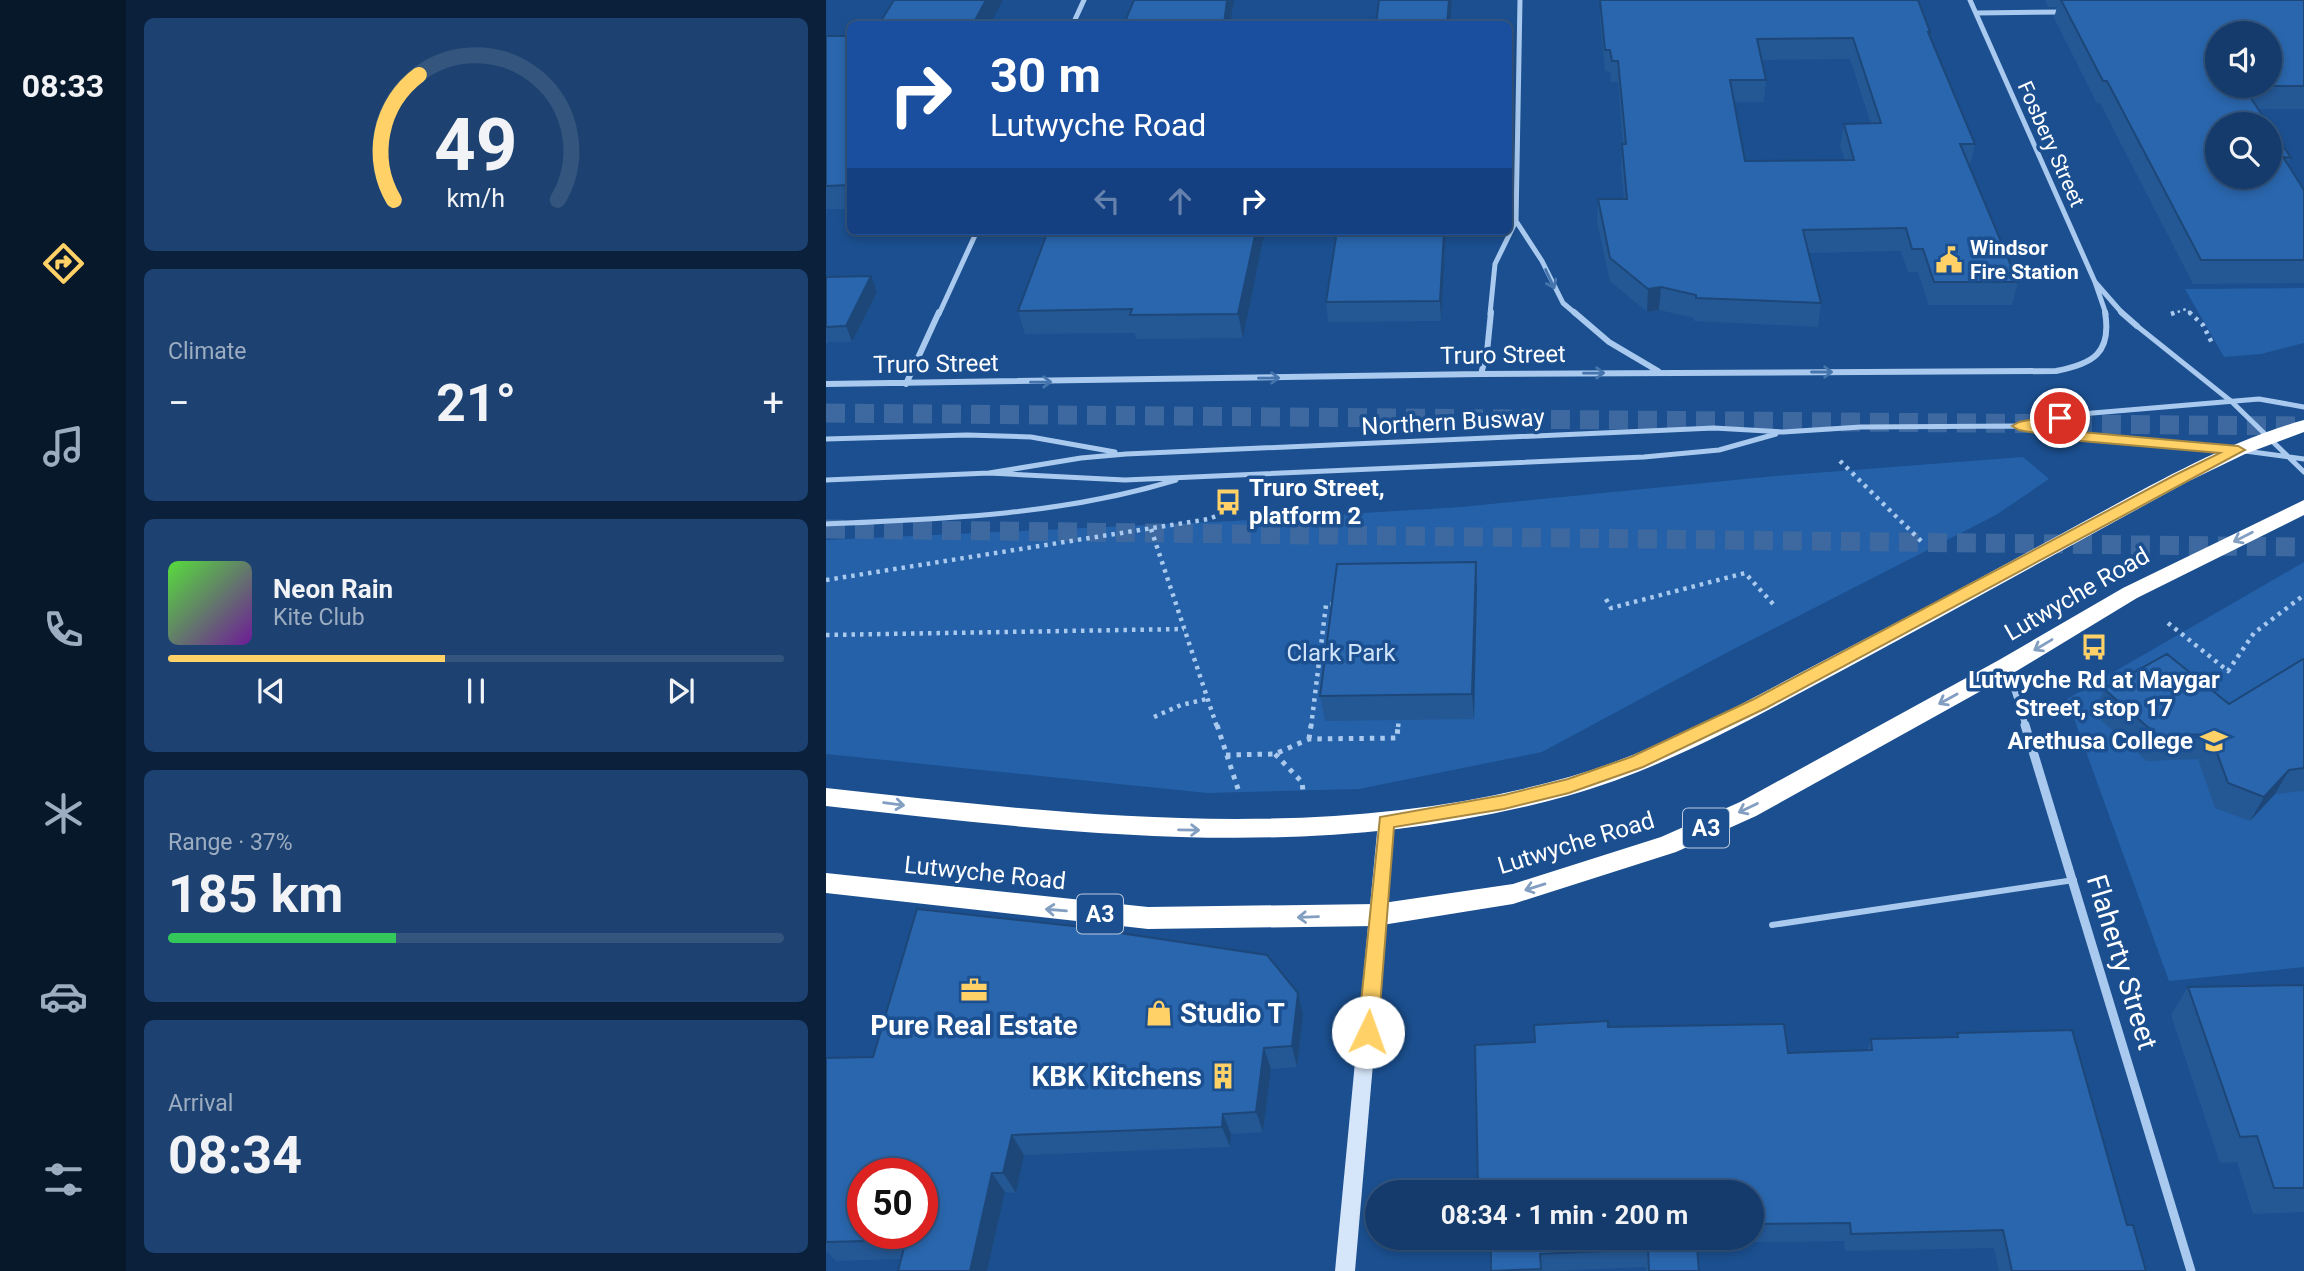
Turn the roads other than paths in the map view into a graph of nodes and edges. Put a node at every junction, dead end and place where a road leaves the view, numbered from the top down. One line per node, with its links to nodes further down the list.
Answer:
1 (1084, 0): 6 (street)
2 (1520, 0): 7 (street)
3 (1970, 0): 4 (street, Fosbery Street)
4 (1976, 12): 5 (street); 11 (street, Fosbery Street)
5 (2071, 12)
6 (1074, 21)
7 (1516, 220): 8 (street); 13 (street, one-way to 13)
8 (1512, 228)
9 (975, 235): 16 (street)
10 (1509, 235): 14 (street)
11 (2095, 282): 12 (street, Fosbery Street); 13 (street, Truro Street, one-way to 11)
12 (2137, 326): 17 (lane)
13 (1660, 372): 14 (street, Truro Street, one-way to 13)
14 (1481, 374): 16 (street, Truro Street, one-way to 14)
15 (826, 384): 16 (street, Truro Street)
16 (906, 384)
17 (2232, 402): 18 (lane, Northern Busway); 19 (lane, Northern Busway); 22 (lane)
18 (2304, 407)
19 (2019, 426): 21 (lane, Northern Busway); 24 (lane, Northern Busway)
20 (2304, 426): 22 (highway, Lutwyche Road)
21 (1783, 432): 25 (lane, Northern Busway); 30 (lane, Northern Busway)
22 (2271, 438): 24 (highway, Lutwyche Road); 26 (lane)
23 (826, 439): 25 (lane, Northern Busway)
24 (2238, 450): 26 (lane, Northern Busway); 36 (highway, Lutwyche Road)
25 (1126, 454): 29 (lane, Northern Busway)
26 (2289, 457): 27 (lane, Northern Busway); 28 (lane)
27 (2304, 459)
28 (2304, 472)
29 (989, 473): 30 (lane, Northern Busway); 31 (lane, Northern Busway)
30 (1182, 478): 33 (lane, Northern Busway)
31 (826, 480)
32 (2304, 507): 34 (highway, Lutwyche Road / A3, one-way to 34)
33 (826, 524)
34 (2007, 666): 37 (street, Flaherty Street); 39 (highway, Lutwyche Road / A3, one-way to 39)
35 (826, 797): 36 (highway, Lutwyche Road, one-way to 36)
36 (1386, 822): 39 (main road)
37 (2074, 880): 40 (lane); 42 (street, Flaherty Street)
38 (826, 883): 39 (highway, Lutwyche Road / A3, one-way to 38)
39 (1376, 915): 41 (main road)
40 (1772, 925)
41 (1345, 1271)
42 (2190, 1271)

